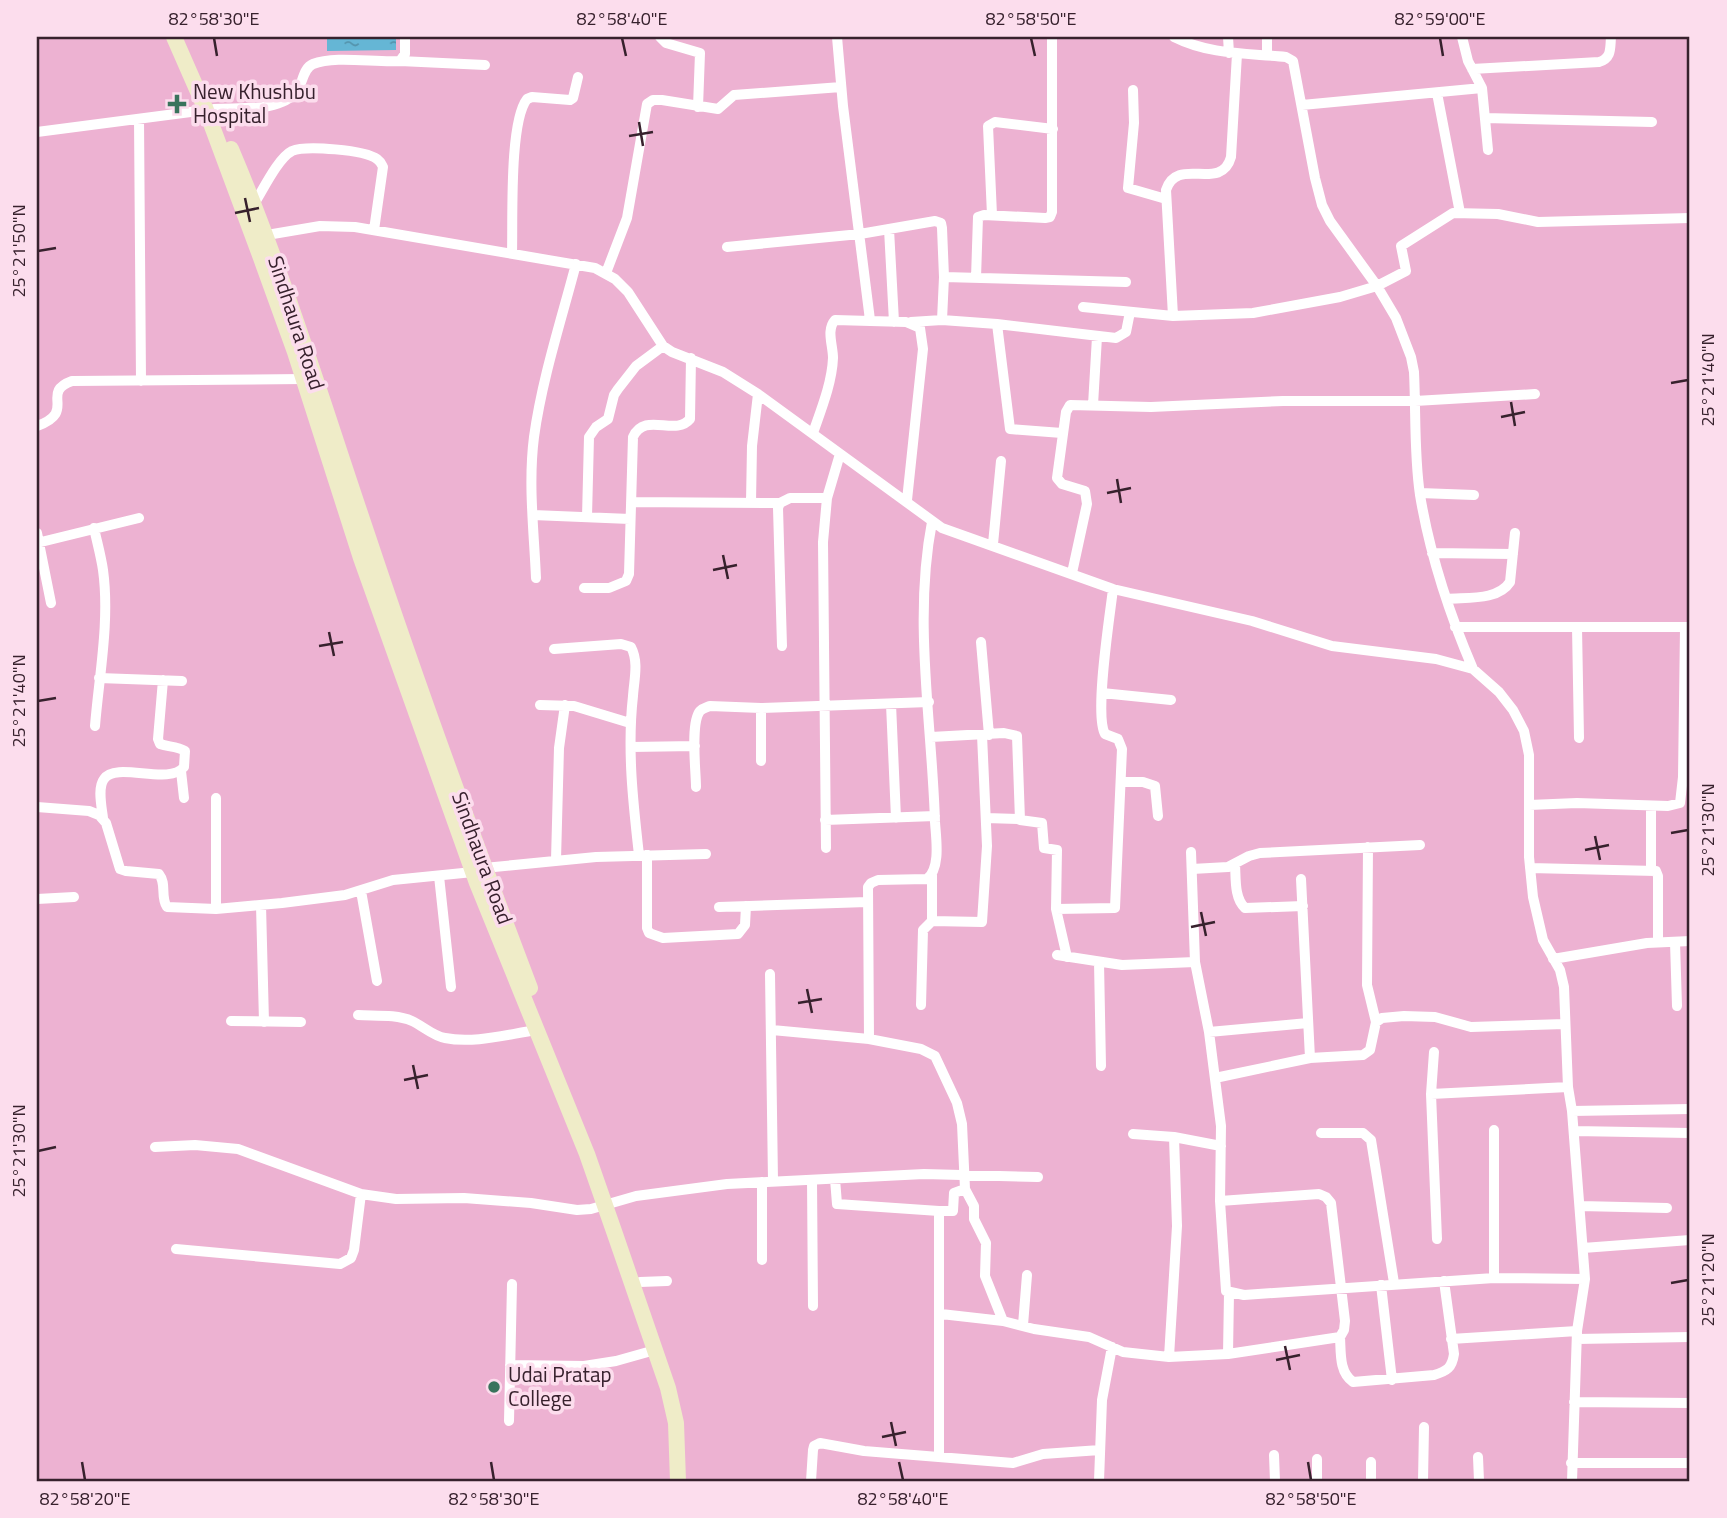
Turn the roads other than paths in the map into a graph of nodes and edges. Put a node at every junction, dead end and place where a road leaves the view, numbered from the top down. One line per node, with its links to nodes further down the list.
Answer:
1 (174, 37): 24 (street)
2 (184, 37): 24 (street)
3 (405, 37): 14 (street)
4 (660, 37): 23 (street)
5 (837, 37): 18 (street)
6 (1052, 37): 28 (street)
7 (1174, 37): 12 (street)
8 (1228, 37): 12 (street)
9 (1267, 37): 13 (street)
10 (1462, 37): 16 (street)
11 (1612, 37): 16 (street)
12 (1233, 54): 13 (street); 31 (street)
13 (1267, 55): 22 (street)
14 (400, 61): 15 (street); 24 (street)
15 (485, 65)
16 (1472, 69): 19 (street)
17 (578, 77): 41 (street)
18 (841, 87): 23 (street); 38 (street)
19 (1482, 88): 21 (street); 25 (street)
20 (1133, 90): 31 (street)
21 (1437, 93): 22 (street); 33 (street)
22 (1302, 105): 47 (street)
23 (698, 107): 43 (street)
24 (210, 110): 26 (street); 32 (street, Sindhaura Road); 59 (street)
25 (1485, 118): 27 (street); 30 (street)
26 (139, 119): 29 (street); 60 (street)
27 (1652, 122)
28 (1053, 129): 34 (street); 34 (street)
29 (37, 132)
30 (1488, 150)
31 (1166, 199): 50 (street)
32 (254, 204): 37 (street); 39 (street, Sindhaura Road)
33 (1460, 213): 35 (street); 47 (street)
34 (992, 215): 45 (street)
35 (1690, 218)
36 (889, 229): 38 (street); 44 (street); 53 (street)
37 (374, 230): 39 (street); 41 (street)
38 (860, 234): 40 (street); 51 (street)
39 (267, 235): 145 (street, Sindhaura Road)
40 (727, 247)
41 (512, 253): 42 (street)
42 (576, 264): 43 (street); 77 (street)
43 (606, 273): 57 (street)
44 (944, 277): 45 (street); 52 (street)
45 (976, 278): 46 (street)
46 (1126, 282)
47 (1377, 286): 50 (street); 63 (street)
48 (1083, 307): 49 (street)
49 (1130, 312): 50 (street); 56 (street)
50 (1173, 316)
51 (870, 320): 53 (street); 66 (street)
52 (942, 320): 54 (street); 55 (street)
53 (894, 322): 54 (street)
54 (906, 322): 73 (street)
55 (997, 324): 56 (street); 67 (street)
56 (1097, 337): 64 (street)
57 (663, 346): 58 (street); 78 (street)
58 (691, 358): 61 (street); 74 (street)
59 (303, 379): 60 (street); 145 (street)
60 (141, 381): 65 (street)
61 (758, 394): 66 (street); 75 (street)
62 (1535, 394): 63 (street)
63 (1415, 401): 64 (street); 70 (street)
64 (1093, 405): 67 (street)
65 (37, 426)
66 (813, 433): 68 (street)
67 (1062, 433): 88 (street)
68 (840, 454): 72 (street); 73 (street)
69 (1001, 461): 85 (street)
70 (1420, 493): 71 (street); 86 (street)
71 (1474, 495)
72 (827, 498): 76 (street); 110 (street)
73 (907, 500): 81 (street)
74 (631, 502): 75 (street); 80 (street)
75 (751, 502): 76 (street)
76 (780, 503): 98 (street)
77 (533, 515): 78 (street); 89 (street)
78 (587, 517): 80 (street)
79 (139, 518): 82 (street)
80 (630, 519): 90 (street)
81 (932, 522): 85 (street); 106 (street)
82 (94, 528): 84 (street); 101 (street)
83 (1514, 533): 87 (street)
84 (38, 539): 93 (street)
85 (993, 544): 88 (street)
86 (1432, 553): 87 (street); 92 (street)
87 (1513, 554): 92 (street)
88 (1072, 573): 91 (street)
89 (536, 578)
90 (584, 589)
91 (1113, 589): 100 (street); 104 (street)
92 (1447, 599): 94 (street)
93 (51, 603)
94 (1455, 627): 95 (street); 100 (street)
95 (1577, 627): 96 (street); 116 (street)
96 (1688, 627): 126 (street)
97 (981, 642): 114 (street)
98 (782, 646)
99 (554, 649): 112 (street)
100 (1474, 669): 125 (street)
101 (99, 678): 102 (street); 113 (street)
102 (163, 680): 103 (street); 120 (street)
103 (182, 681)
104 (1102, 693): 105 (street); 121 (street)
105 (1171, 700)
106 (929, 702): 107 (street); 115 (street)
107 (891, 704): 110 (street); 131 (street)
108 (540, 705): 109 (street)
109 (565, 705): 112 (street); 141 (street)
110 (824, 707): 111 (street); 134 (street)
111 (761, 708): 117 (street); 119 (street)
112 (630, 723): 118 (street)
113 (95, 726)
114 (986, 735): 115 (street); 132 (street); 133 (street)
115 (931, 737): 128 (street)
116 (1578, 738)
117 (695, 746): 118 (street); 122 (street)
118 (631, 747): 140 (street)
119 (761, 761)
120 (181, 771): 123 (street); 130 (street)
121 (1121, 782): 129 (street); 159 (street)
122 (696, 787)
123 (184, 798)
124 (216, 798): 158 (street)
125 (1529, 805): 126 (street); 143 (street)
126 (1651, 806): 146 (street)
127 (37, 807): 130 (street)
128 (935, 816): 131 (street); 147 (street)
129 (1158, 816)
130 (103, 818): 158 (street)
131 (895, 818): 134 (street)
132 (986, 818): 133 (street); 160 (street)
133 (1020, 819): 159 (street)
134 (825, 820): 137 (street)
135 (1420, 845): 136 (street)
136 (1368, 847): 142 (street); 176 (street)
137 (825, 848)
138 (1191, 852): 144 (street)
139 (706, 854): 140 (street)
140 (643, 855): 141 (street); 155 (street)
141 (555, 860): 145 (street)
142 (1235, 864): 144 (street); 156 (street)
143 (1530, 868): 146 (street); 164 (street)
144 (1192, 869): 166 (street)
145 (479, 870): 148 (street); 179 (street); 207 (street, Sindhaura Road)
146 (1651, 870): 162 (street)
147 (932, 875): 153 (street); 160 (street)
148 (439, 876): 150 (street); 169 (street)
149 (1301, 879): 156 (street)
150 (360, 891): 154 (street); 168 (street)
151 (74, 897): 152 (street)
152 (37, 899)
153 (867, 902): 155 (street); 182 (street)
154 (261, 905): 158 (street); 174 (street)
155 (746, 906): 157 (street)
156 (1303, 906): 177 (street)
157 (719, 907)
158 (216, 909)
159 (1056, 909): 165 (street)
160 (932, 921): 170 (street)
161 (1690, 941): 163 (street)
162 (1658, 942): 163 (street); 164 (street)
163 (1675, 942): 171 (street)
164 (1553, 959): 178 (street)
165 (1099, 962): 166 (street); 185 (street)
166 (1195, 962): 181 (street)
167 (770, 974): 180 (street)
168 (377, 981)
169 (451, 987)
170 (922, 1005)
171 (1677, 1006)
172 (358, 1015): 179 (street)
173 (231, 1021): 174 (street)
174 (264, 1021): 175 (street)
175 (302, 1022)
176 (1376, 1022): 178 (street); 184 (street)
177 (1308, 1023): 181 (street); 184 (street)
178 (1565, 1024): 187 (street)
179 (537, 1030): 207 (street)
180 (772, 1030): 182 (street); 203 (street)
181 (1209, 1032): 186 (street)
182 (869, 1039): 199 (street)
183 (1433, 1052): 188 (street)
184 (1310, 1058): 186 (street)
185 (1101, 1066)
186 (1215, 1078): 197 (street)
187 (1568, 1087): 188 (street); 190 (street)
188 (1431, 1094): 211 (street)
189 (1690, 1109): 190 (street)
190 (1572, 1111): 192 (street)
191 (1494, 1130): 217 (street)
192 (1574, 1131): 194 (street); 208 (street)
193 (1321, 1133): 222 (street)
194 (1689, 1133)
195 (1133, 1134): 196 (street)
196 (1174, 1137): 197 (street); 238 (street)
197 (1220, 1146): 206 (street)
198 (155, 1147): 205 (street)
199 (964, 1175): 200 (street); 201 (street); 204 (street)
200 (1038, 1177)
201 (835, 1179): 202 (street); 210 (street)
202 (812, 1180): 203 (street); 227 (street)
203 (767, 1182): 207 (street); 215 (street)
204 (965, 1189): 210 (street); 229 (street)
205 (361, 1194): 207 (street); 214 (street)
206 (1220, 1201): 225 (street); 226 (street)
207 (610, 1204): 221 (street, Sindhaura Road); 236 (street)
208 (1580, 1206): 209 (street); 213 (street)
209 (1667, 1208)
210 (939, 1211): 228 (street)
211 (1437, 1239)
212 (1690, 1240): 213 (street)
213 (1583, 1248): 218 (street)
214 (176, 1249)
215 (762, 1260)
216 (1027, 1275): 230 (street)
217 (1494, 1278): 218 (street); 220 (street)
218 (1585, 1279): 231 (street)
219 (667, 1281): 221 (street)
220 (1444, 1281): 222 (street); 234 (street)
221 (640, 1282): 254 (street, Sindhaura Road)
222 (1394, 1283): 224 (street)
223 (512, 1284): 239 (street)
224 (1381, 1285): 225 (street); 240 (street)
225 (1340, 1290): 226 (street); 232 (street)
226 (1229, 1293): 237 (street)
227 (813, 1306)
228 (941, 1314): 229 (street); 247 (street)
229 (1003, 1321): 230 (street)
230 (1023, 1325): 235 (street)
231 (1577, 1335): 233 (street); 234 (street); 241 (street)
232 (1340, 1337): 237 (street); 240 (street)
233 (1690, 1337)
234 (1451, 1339): 240 (street)
235 (1112, 1347): 238 (street); 245 (street)
236 (655, 1350): 239 (street); 253 (street)
237 (1228, 1354): 238 (street)
238 (1169, 1357)
239 (510, 1365): 243 (street)
240 (1392, 1380)
241 (1574, 1402): 242 (street); 252 (street)
242 (1690, 1403)
243 (509, 1421)
244 (1424, 1427): 260 (street)
245 (1100, 1450): 247 (street); 256 (street)
246 (1275, 1455): 257 (street)
247 (939, 1456): 255 (street)
248 (1478, 1457): 261 (street)
249 (1317, 1459): 258 (street)
250 (1371, 1462): 259 (street)
251 (1690, 1462): 252 (street)
252 (1571, 1463): 262 (street)
253 (678, 1481)
254 (688, 1481)
255 (811, 1481)
256 (1099, 1481)
257 (1275, 1481)
258 (1317, 1481)
259 (1371, 1481)
260 (1423, 1481)
261 (1479, 1481)
262 (1572, 1481)

